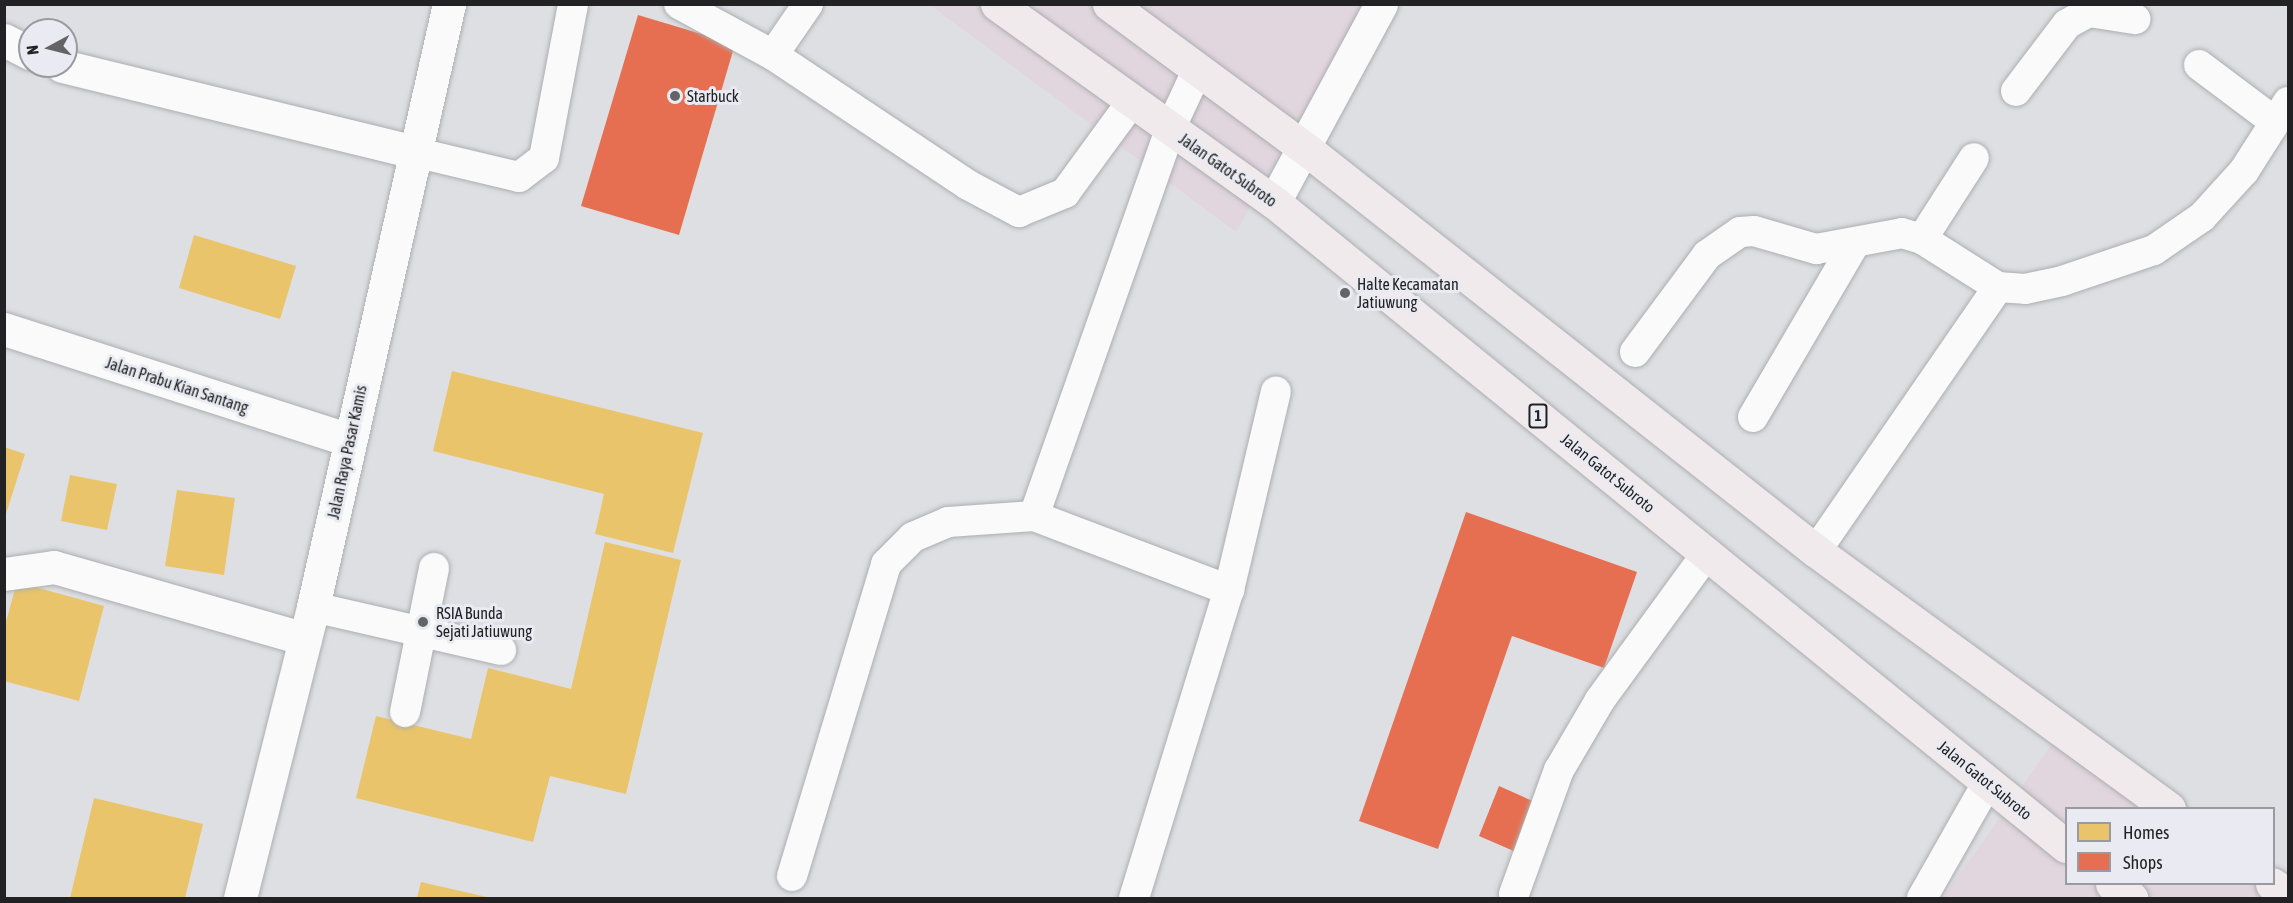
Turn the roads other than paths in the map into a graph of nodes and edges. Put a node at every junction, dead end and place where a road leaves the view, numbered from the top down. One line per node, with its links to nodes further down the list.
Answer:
1 (449, 4): 20 (main road, Jalan Raya Pasar Kamis)
2 (573, 4): 20 (lane)
3 (679, 4): 11 (lane)
4 (808, 4): 11 (lane)
5 (997, 4): 16 (highway, Jalan Gatot Subroto / 1)
6 (1109, 4): 14 (highway)
7 (1381, 4): 19 (main road)
8 (2135, 19): 15 (lane)
9 (4, 40): 10 (main road)
10 (18, 47)
11 (773, 55): 16 (lane)
12 (2199, 65): 17 (lane)
13 (78, 70): 20 (main road)
14 (1197, 71): 18 (lane); 19 (highway)
15 (2016, 91)
16 (1133, 100): 18 (highway, Jalan Gatot Subroto / 1)
17 (2282, 112): 25 (lane)
18 (1170, 129): 22 (highway, Jalan Gatot Subroto / 1); 31 (lane)
19 (1306, 149): 22 (main road); 32 (highway)
20 (414, 152): 30 (main road, Jalan Raya Pasar Kamis)
21 (1974, 158): 23 (lane)
22 (1274, 202): 33 (highway, Jalan Gatot Subroto / 1)
23 (1922, 239): 24 (lane); 25 (lane)
24 (1854, 243): 27 (lane); 29 (lane)
25 (1998, 287): 32 (lane)
26 (4, 329): 30 (main road, Jalan Prabu Kian Santang)
27 (1635, 352)
28 (1276, 391): 36 (lane)
29 (1753, 417)
30 (350, 440): 37 (main road, Jalan Raya Pasar Kamis)
31 (1034, 516): 36 (lane); 45 (lane)
32 (1816, 551): 43 (highway)
33 (1707, 554): 42 (highway, Jalan Gatot Subroto / 1); 49 (lane)
34 (434, 568): 38 (lane)
35 (4, 574): 39 (main road)
36 (1228, 590): 52 (lane)
37 (313, 607): 38 (lane); 39 (main road, Jalan Raya Pasar Kamis)
38 (423, 630): 40 (lane); 41 (lane)
39 (305, 639): 51 (main road, Jalan Raya Pasar Kamis)
40 (501, 650)
41 (405, 712)
42 (1988, 782): 44 (highway, Jalan Gatot Subroto / 1); 53 (lane)
43 (2168, 807)
44 (2065, 844)
45 (792, 876)
46 (2109, 885): 54 (lane)
47 (2111, 885): 55 (highway)
48 (2274, 885): 50 (highway)
49 (1514, 894)
50 (2289, 895)
51 (240, 898)
52 (1134, 898)
53 (1922, 898)
54 (2097, 898)
55 (2130, 898)

